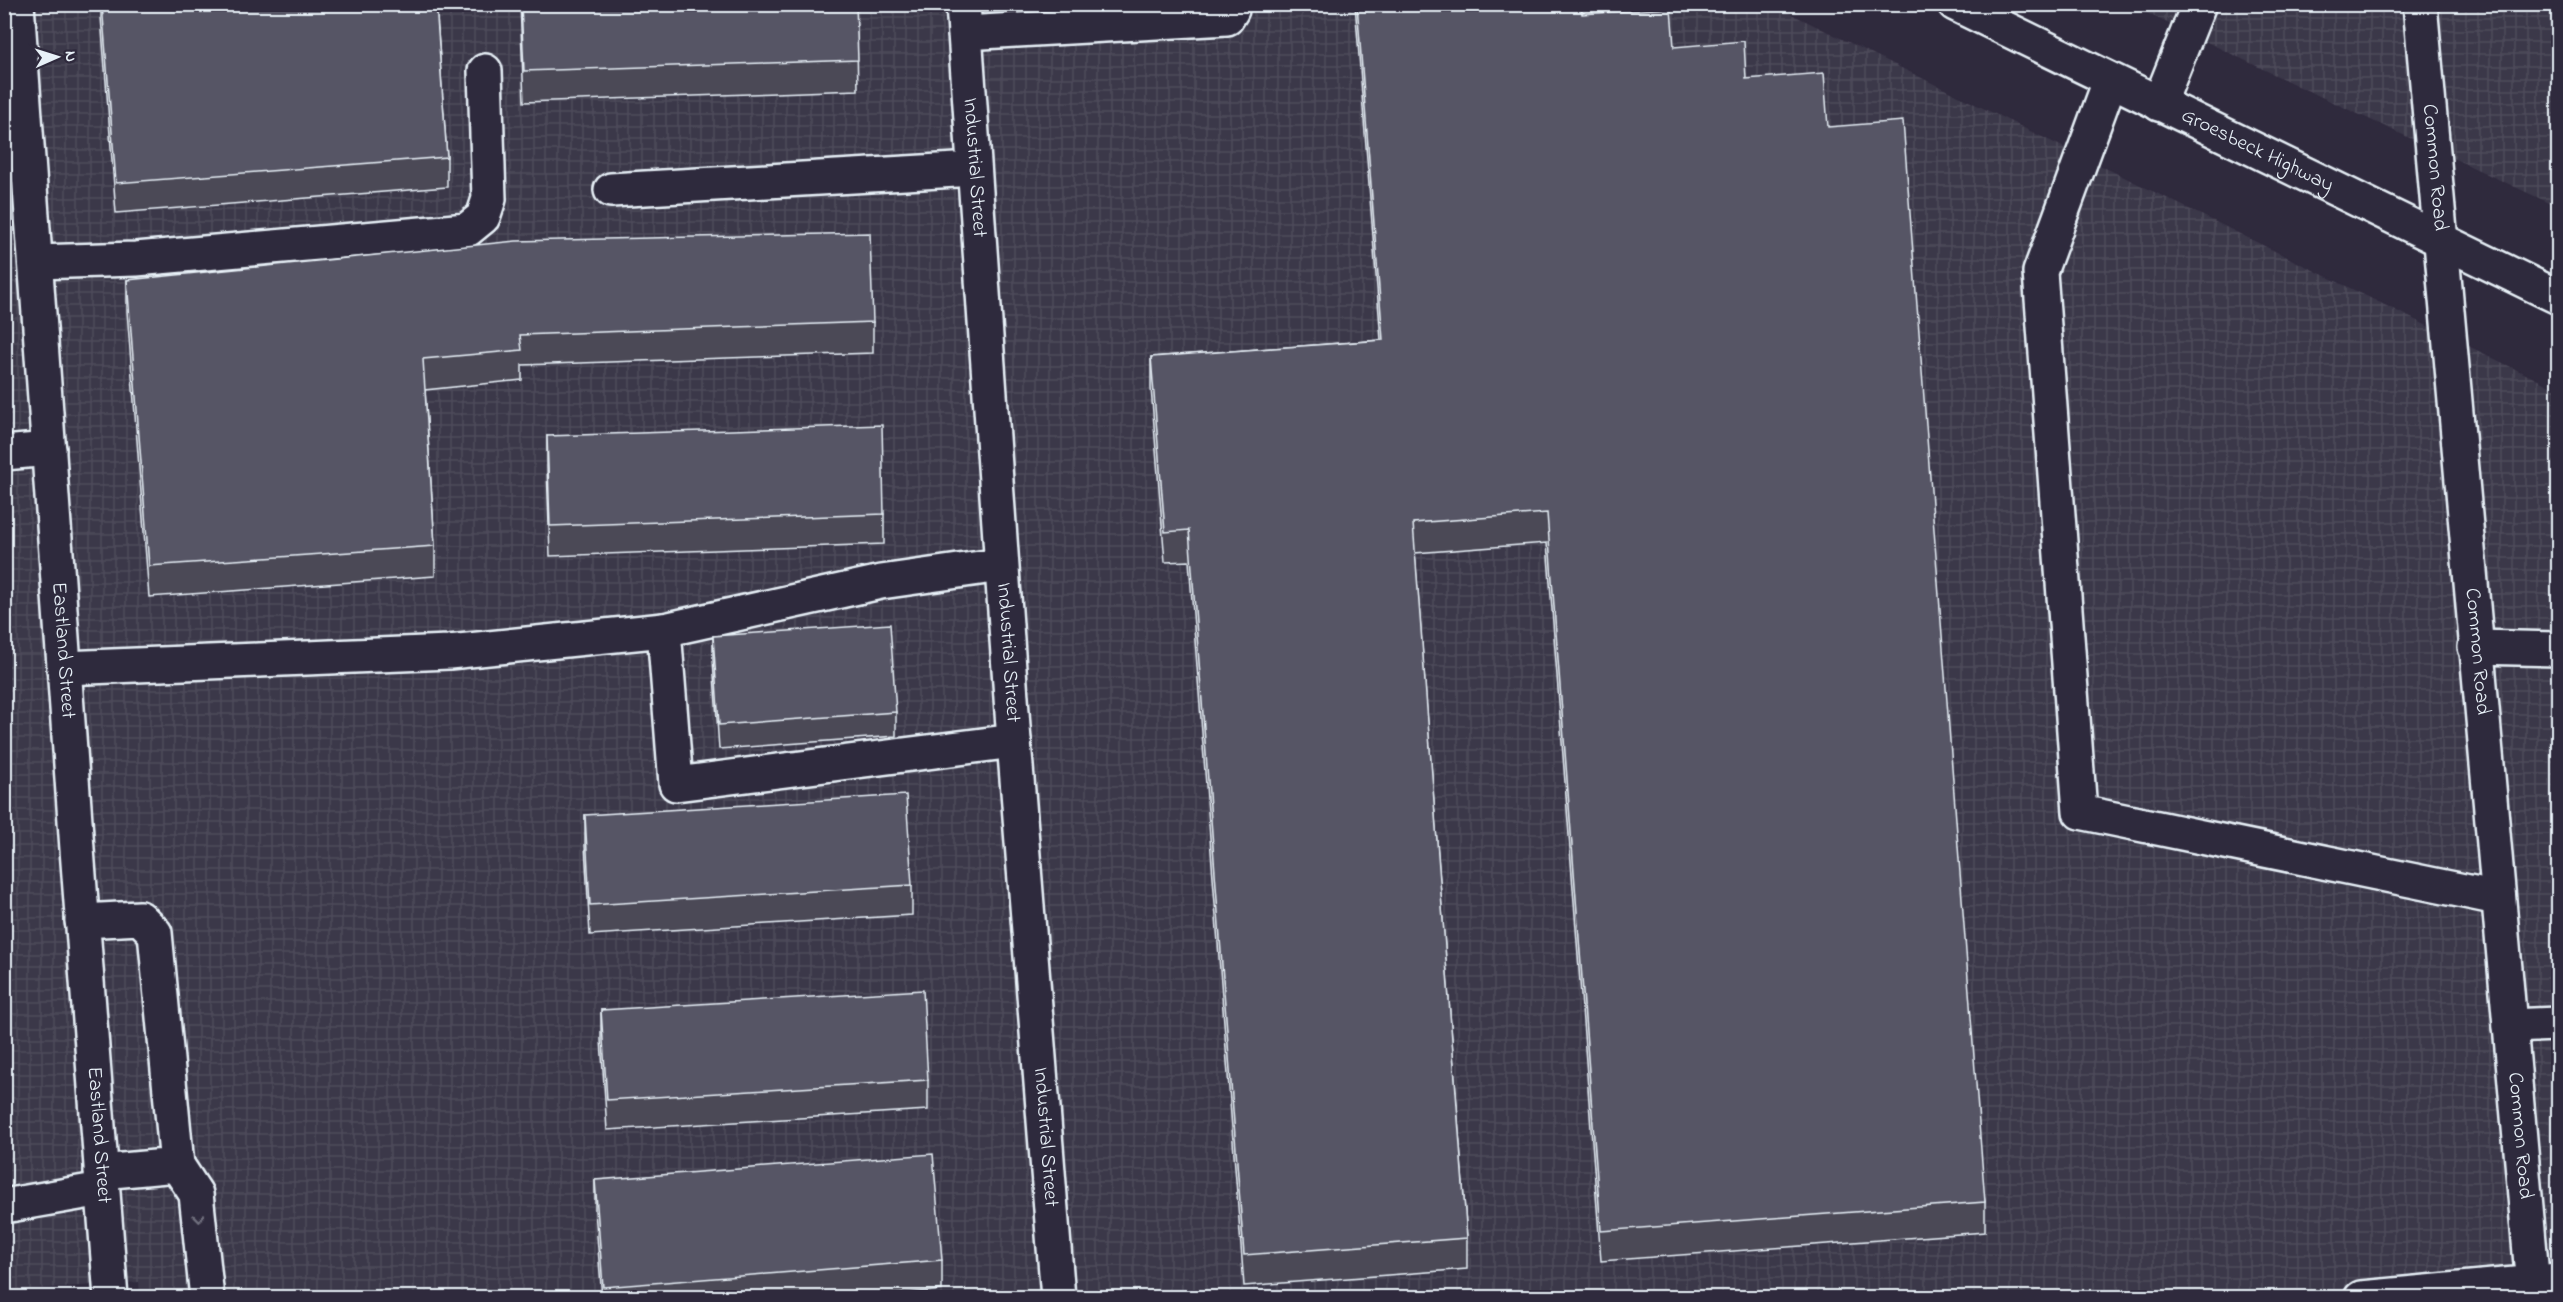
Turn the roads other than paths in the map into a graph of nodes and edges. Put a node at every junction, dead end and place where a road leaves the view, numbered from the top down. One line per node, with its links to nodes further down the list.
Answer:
1 (17, 4): 14 (street, Eastland Street)
2 (1232, 4): 7 (street)
3 (1955, 4): 6 (street, Groesbeck Highway)
4 (2199, 4): 10 (street)
5 (2420, 4): 13 (street, Common Road)
6 (1992, 13): 9 (street, Groesbeck Highway)
7 (964, 19): 11 (street, Industrial Street)
8 (485, 71): 14 (street)
9 (2110, 81): 10 (street, Groesbeck Highway); 24 (street)
10 (2159, 104): 13 (street, Groesbeck Highway)
11 (974, 169): 12 (street); 18 (street, Industrial Street)
12 (610, 190)
13 (2440, 240): 15 (street, Groesbeck Highway); 20 (street, Common Road)
14 (36, 262): 16 (street, Eastland Street)
15 (2559, 297)
16 (49, 449): 17 (street); 22 (street, Eastland Street)
17 (4, 453)
18 (1002, 565): 19 (street); 23 (street, Industrial Street)
19 (664, 630): 22 (street); 23 (street)
20 (2475, 647): 21 (street); 24 (street, Common Road)
21 (2559, 649)
22 (64, 668): 25 (street, Eastland Street)
23 (1014, 741): 34 (street, Industrial Street)
24 (2498, 898): 27 (street, Common Road)
25 (82, 921): 28 (street); 29 (street, Eastland Street)
26 (2559, 1024): 27 (street)
27 (2510, 1026): 31 (street, Common Road)
28 (177, 1166): 29 (street); 33 (street, one-way to 33)
29 (102, 1180): 30 (street); 32 (street, Eastland Street)
30 (4, 1206)
31 (2542, 1287): 35 (street)
32 (111, 1298)
33 (207, 1298)
34 (1058, 1298)
35 (2361, 1298)

